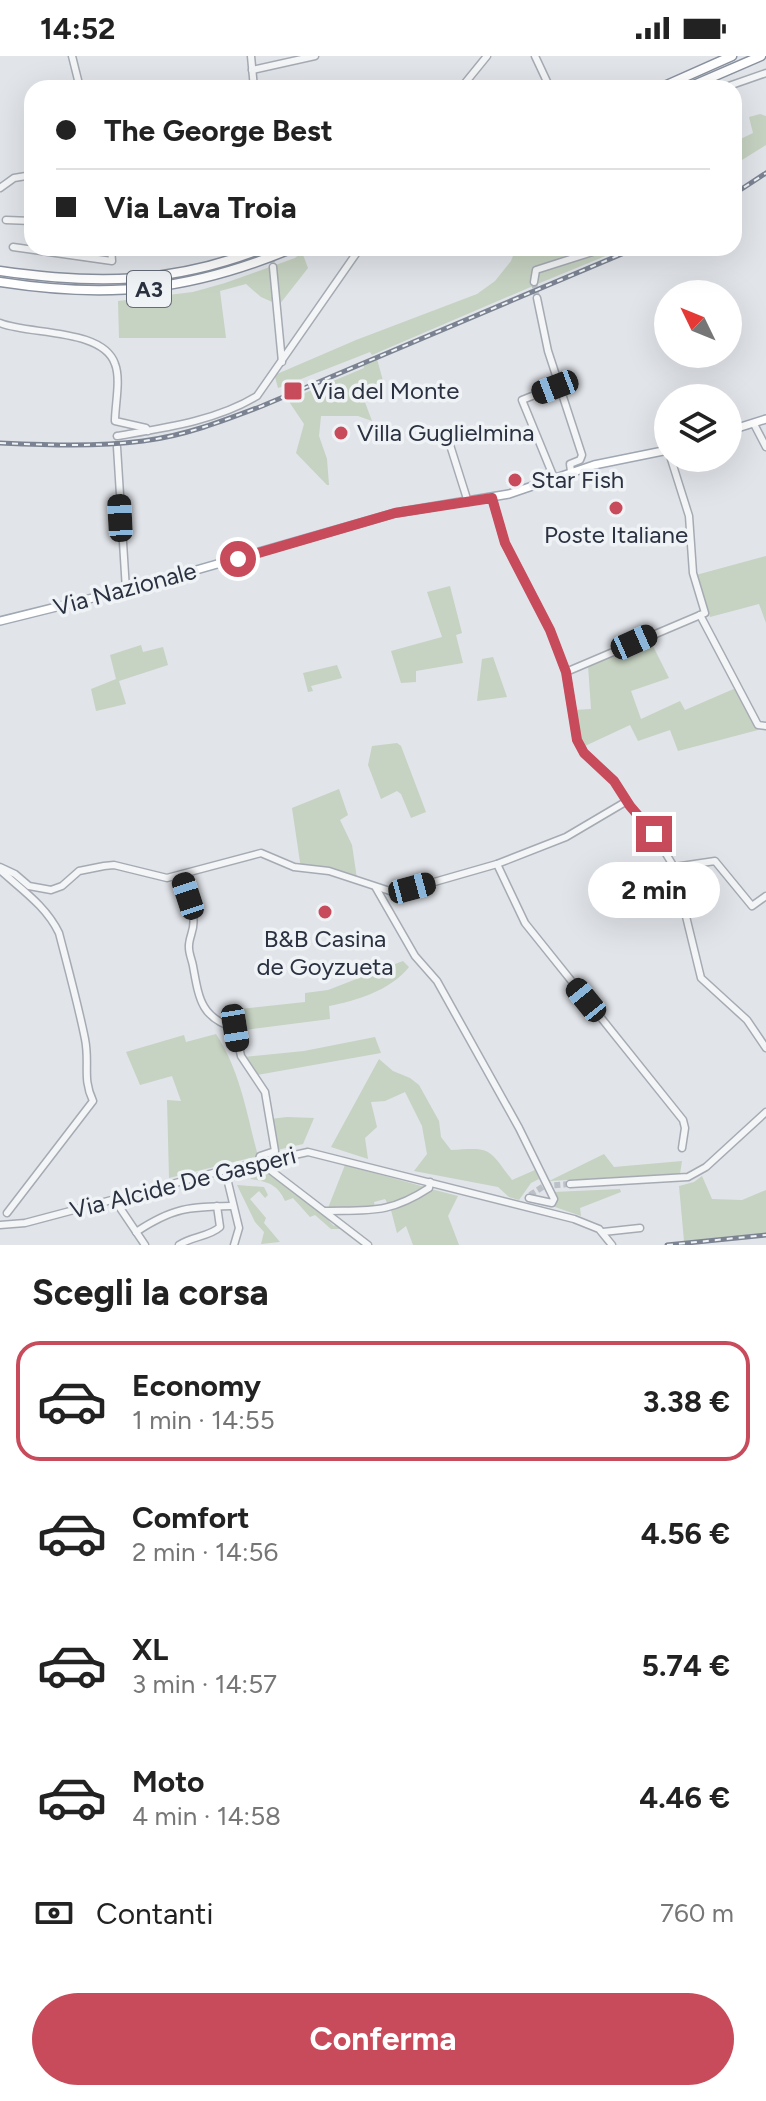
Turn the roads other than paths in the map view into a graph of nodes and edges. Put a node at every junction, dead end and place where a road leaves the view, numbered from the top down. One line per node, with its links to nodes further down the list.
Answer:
1 (72, 56): 10 (street)
2 (251, 56): 8 (street)
3 (315, 56): 8 (street)
4 (535, 56): 13 (street)
5 (732, 56): 14 (highway)
6 (761, 56): 15 (highway)
7 (485, 58): 12 (street)
8 (252, 70): 11 (street)
9 (766, 73): 16 (street)
10 (78, 80)
11 (253, 80)
12 (467, 80)
13 (546, 80)
14 (678, 80)
15 (706, 80)
16 (742, 81)
17 (24, 176): 18 (street)
18 (0, 188)
19 (6, 220): 20 (street)
20 (24, 221)
21 (13, 247): 22 (street)
22 (24, 249)
23 (77, 256): 24 (street)
24 (112, 256)
25 (241, 256): 30 (highway, A3)
26 (272, 256): 31 (highway, A3)
27 (355, 256): 35 (street)
28 (580, 256): 32 (street)
29 (273, 267): 35 (street)
30 (0, 271)
31 (0, 282)
32 (534, 282)
33 (537, 298): 46 (street)
34 (0, 323): 40 (street)
35 (280, 365): 40 (street)
36 (555, 387): 48 (street)
37 (766, 419): 38 (main road)
38 (754, 424): 39 (main road); 44 (street)
39 (742, 427)
40 (148, 431): 41 (street)
41 (117, 436)
42 (450, 445): 50 (street)
43 (117, 447): 51 (street)
44 (766, 447)
45 (654, 453): 46 (main road, Via Nazionale)
46 (571, 471): 48 (main road, Via Nazionale)
47 (675, 472): 52 (street)
48 (554, 478): 49 (main road, Via Nazionale)
49 (492, 498): 50 (main road, Via Nazionale); 54 (street)
50 (468, 502): 51 (main road, Via Nazionale)
51 (126, 590): 53 (main road, Via Nazionale)
52 (700, 615): 54 (street); 55 (street)
53 (0, 621)
54 (566, 672): 56 (street)
55 (766, 726)
56 (627, 801): 57 (street); 58 (street)
57 (497, 864): 61 (street); 65 (street)
58 (674, 867): 62 (street); 63 (street)
59 (0, 869): 60 (street); 75 (street)
60 (181, 875): 61 (street); 66 (street)
61 (376, 888): 73 (street)
62 (766, 896)
63 (766, 1048)
64 (766, 1112): 69 (street)
65 (682, 1148)
66 (261, 1162): 67 (street, Via Alcide De Gasperi); 68 (street, Via Alcide De Gasperi); 74 (street)
67 (225, 1170): 70 (street, Via Alcide De Gasperi); 72 (street)
68 (430, 1182): 73 (street, Via Alcide De Gasperi); 74 (street)
69 (570, 1184)
70 (114, 1199): 75 (street, Via Alcide De Gasperi); 77 (street)
71 (217, 1206): 72 (street); 77 (street); 80 (street)
72 (233, 1206): 81 (street)
73 (526, 1206): 78 (street, Via Alcide De Gasperi)
74 (325, 1211): 82 (street)
75 (3, 1220)
76 (640, 1228): 78 (street)
77 (136, 1232): 79 (street)
78 (603, 1232): 83 (street)
79 (145, 1245)
80 (179, 1245)
81 (234, 1245)
82 (368, 1245)
83 (612, 1245)

